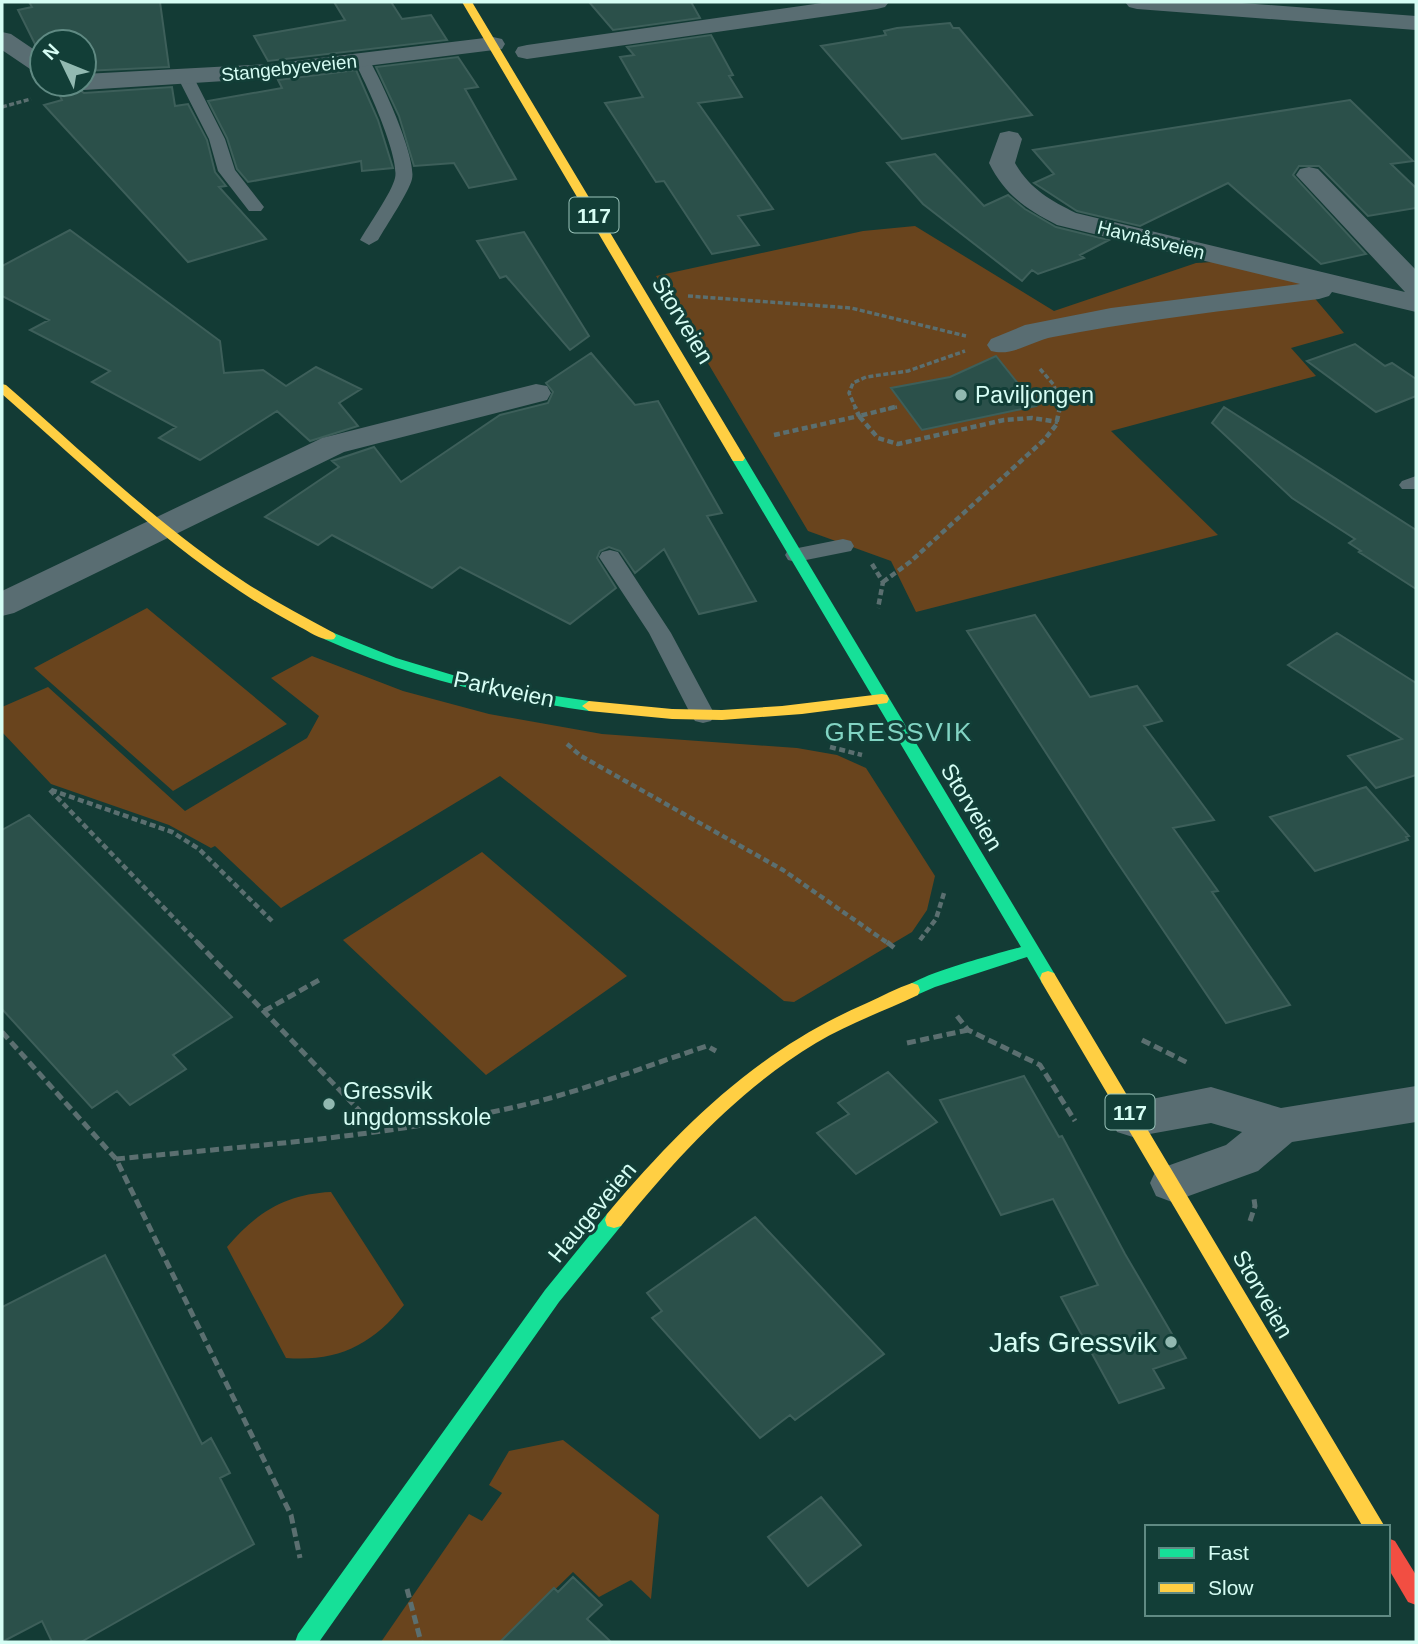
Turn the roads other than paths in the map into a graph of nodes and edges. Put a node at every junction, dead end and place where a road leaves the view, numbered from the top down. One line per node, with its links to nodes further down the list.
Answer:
1 (467, 2): 6 (main road, Storveien / 117)
2 (877, 2): 7 (street)
3 (1137, 2): 4 (street)
4 (1416, 23)
5 (2, 39): 8 (street)
6 (493, 44): 9 (street, Stangebyeveien); 24 (main road, Storveien / 117)
7 (527, 51)
8 (28, 57)
9 (362, 61): 10 (street, Stangebyeveien); 15 (lane)
10 (186, 78): 11 (street, Stangebyeveien); 14 (lane)
11 (98, 81)
12 (1009, 139): 16 (street, Havnåsveien)
13 (1309, 175): 17 (street)
14 (255, 206)
15 (369, 240)
16 (1347, 286): 18 (street, Havnåsveien); 19 (street, Havnåsveien)
17 (1416, 286)
18 (1416, 303)
19 (992, 342)
20 (2, 388): 22 (main road, Parkveien)
21 (536, 393): 22 (street)
22 (166, 527): 26 (street); 28 (main road, Parkveien)
23 (843, 546): 24 (lane)
24 (796, 555): 27 (main road, Storveien / 117)
25 (610, 557): 28 (lane)
26 (2, 605)
27 (881, 699): 28 (main road, Parkveien); 29 (main road, Storveien / 117)
28 (703, 715)
29 (1030, 950): 31 (main road, Storveien / 117); 37 (main road, Haugeveien)
30 (1416, 1104): 32 (street)
31 (1133, 1119): 32 (street); 33 (main road, Storveien / 117)
32 (1281, 1126): 33 (street)
33 (1172, 1183): 34 (main road, Storveien / 117)
34 (1375, 1525)
35 (1400, 1563): 36 (main road)
36 (1416, 1595)
37 (306, 1642)

